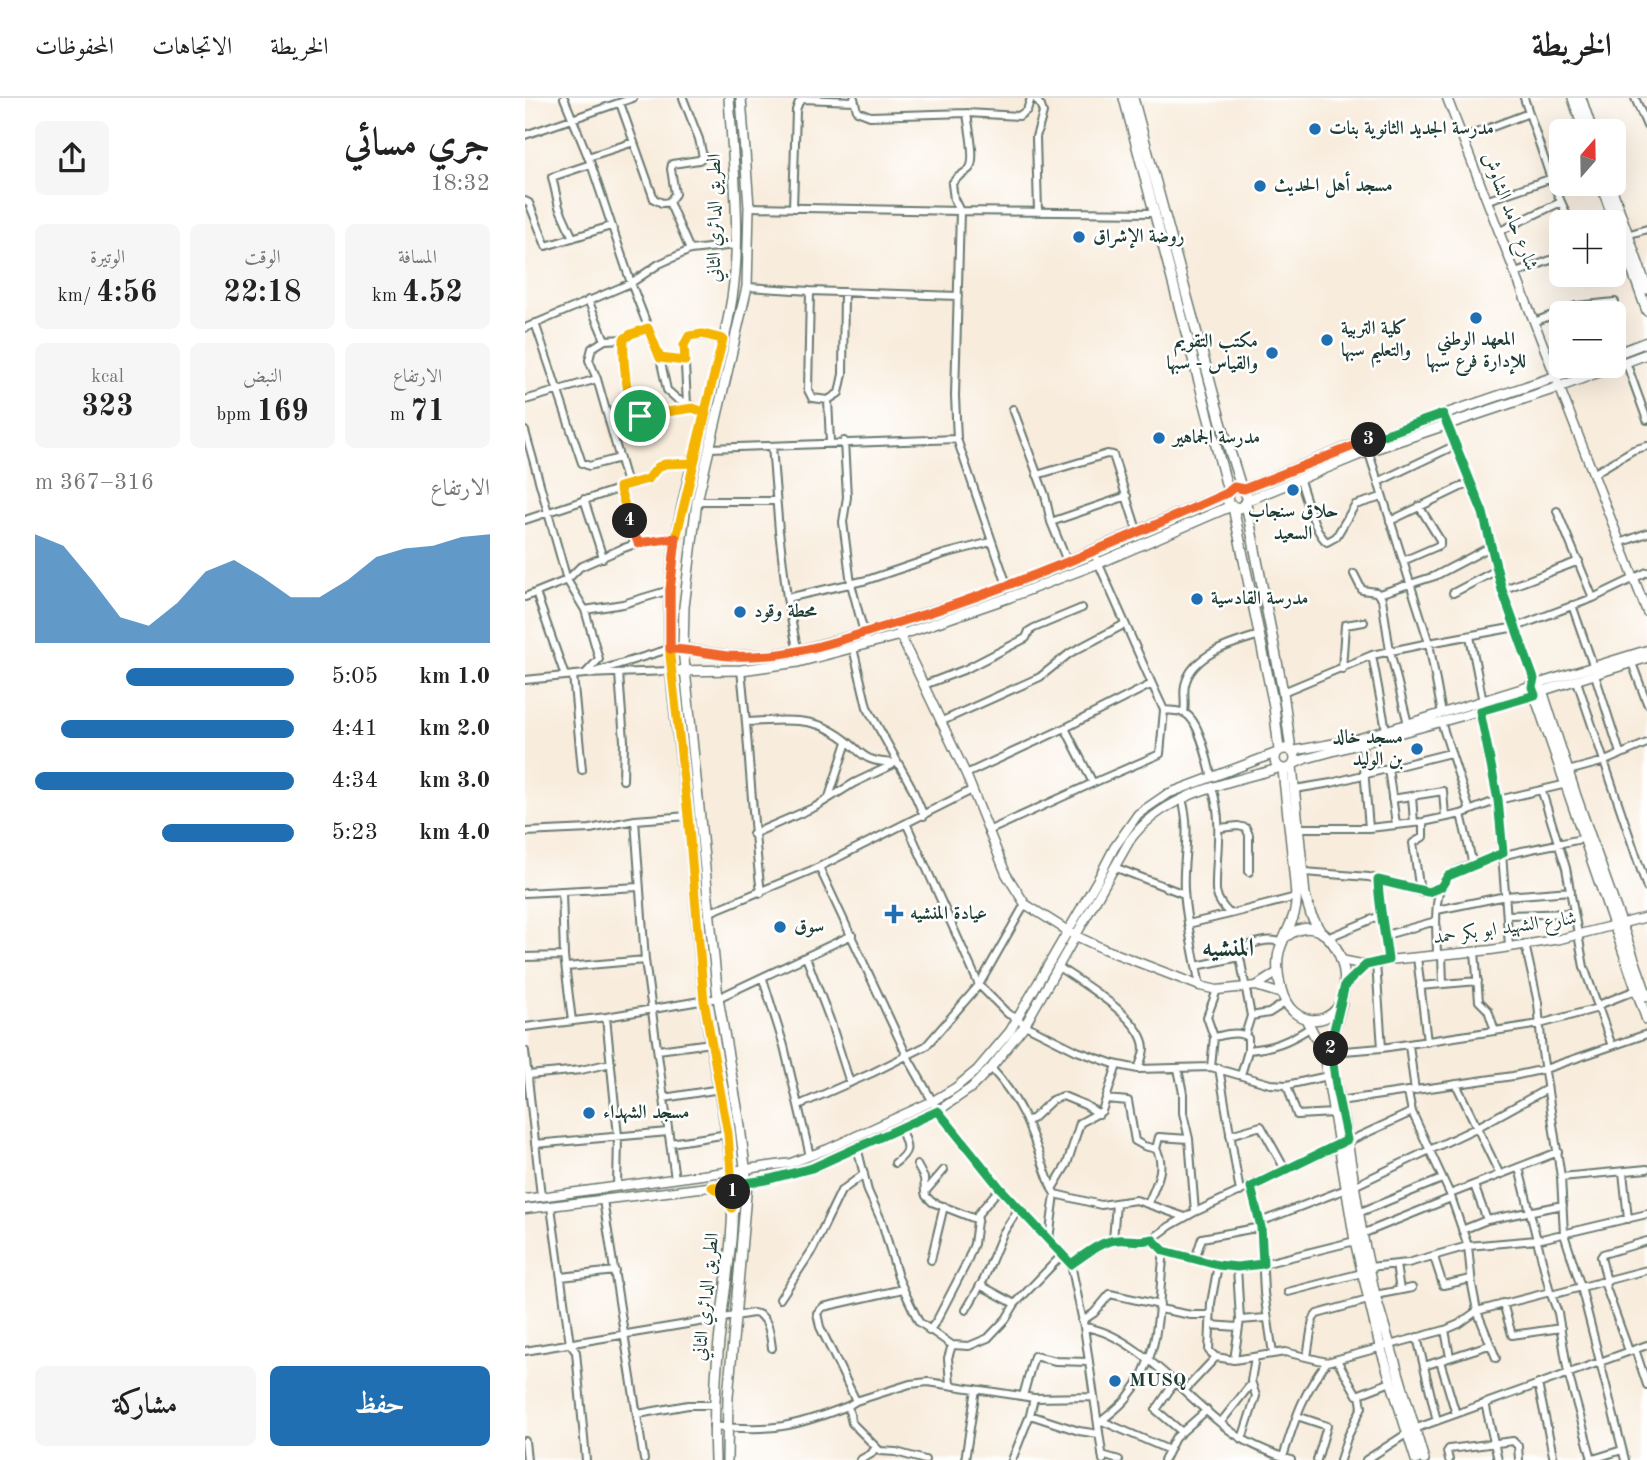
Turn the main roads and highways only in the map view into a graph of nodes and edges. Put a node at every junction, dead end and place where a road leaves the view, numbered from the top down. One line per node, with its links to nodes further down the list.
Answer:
1 (729, 98): 28 (main road, الطريق الدائري الثاني)
2 (741, 98): 29 (main road, الطريق الدائري الثاني)
3 (1124, 98): 21 (main road)
4 (1133, 98): 20 (main road)
5 (1447, 98): 18 (main road, شارع حامد الشاوش)
6 (1573, 98): 8 (main road)
7 (1581, 98): 9 (main road)
8 (1580, 119)
9 (1588, 119)
10 (1626, 248): 12 (main road)
11 (1626, 253): 13 (main road)
12 (1647, 289)
13 (1647, 311)
14 (1647, 342): 15 (main road)
15 (1626, 350)
16 (1647, 354): 18 (main road)
17 (1566, 378): 18 (main road)
18 (1557, 383): 19 (main road); 25 (main road, شارع حامد الشاوش)
19 (1367, 446): 20 (main road); 22 (main road)
20 (1243, 488): 21 (main road); 22 (main road)
21 (1228, 492): 23 (main road); 24 (main road)
22 (1247, 502): 23 (main road); 37 (main road)
23 (1232, 507): 24 (main road); 38 (main road)
24 (1009, 592): 26 (main road); 27 (main road)
25 (1647, 612)
26 (900, 622): 27 (main road); 29 (main road)
27 (899, 635): 32 (main road); 43 (main road)
28 (670, 649): 29 (main road); 33 (main road, الطريق الدائري الثاني)
29 (683, 649): 32 (main road, الطريق الدائري الثاني)
30 (1647, 650): 34 (main road)
31 (1647, 658): 34 (main road)
32 (684, 670): 33 (main road); 58 (main road, الطريق الدائري الثاني)
33 (670, 671): 59 (main road, الطريق الدائري الثاني)
34 (1595, 671): 35 (main road); 35 (main road)
35 (1537, 687): 36 (main road); 36 (main road); 40 (main road); 40 (main road)
36 (1442, 718): 37 (main road); 39 (main road)
37 (1291, 750): 38 (main road); 39 (main road)
38 (1278, 752): 39 (main road); 43 (main road)
39 (1288, 767): 44 (main road); 45 (main road); 46 (main road)
40 (1569, 784): 42 (main road); 42 (main road)
41 (1647, 917): 42 (main road, شارع الشهيد ابو بكر حمد)
42 (1619, 925): 48 (main road, شارع الشهيد ابو بكر حمد); 52 (main road)
43 (1067, 930): 45 (main road); 58 (main road)
44 (1319, 931): 46 (main road); 47 (main road)
45 (1076, 936): 51 (main road); 60 (main road)
46 (1285, 939): 49 (main road)
47 (1341, 960): 48 (main road, شارع الشهيد ابو بكر حمد); 50 (main road)
48 (1366, 965): 50 (main road)
49 (1278, 972): 51 (main road); 53 (main road)
50 (1345, 985): 54 (main road)
51 (1251, 987): 53 (main road)
52 (1643, 990): 55 (main road)
53 (1284, 998): 56 (main road)
54 (1342, 1002): 56 (main road); 57 (main road)
55 (1647, 1020)
56 (1309, 1023): 57 (main road)
57 (1343, 1142): 63 (main road)
58 (746, 1170): 59 (main road); 60 (main road, الطريق الدائري الثاني)
59 (731, 1172): 61 (main road, الطريق الدائري الثاني); 64 (main road)
60 (747, 1183): 61 (main road); 71 (main road, الطريق الدائري الثاني)
61 (732, 1185): 62 (main road); 65 (main road, الطريق الدائري الثاني)
62 (712, 1187): 65 (main road); 66 (main road)
63 (1350, 1188): 67 (main road); 67 (main road)
64 (525, 1199)
65 (732, 1208): 70 (main road, الطريق الدائري الثاني)
66 (525, 1209)
67 (1358, 1238): 68 (main road)
68 (1385, 1346): 69 (main road); 69 (main road)
69 (1411, 1431): 72 (main road); 73 (main road)
70 (715, 1460)
71 (727, 1460)
72 (1416, 1460)
73 (1424, 1460)

